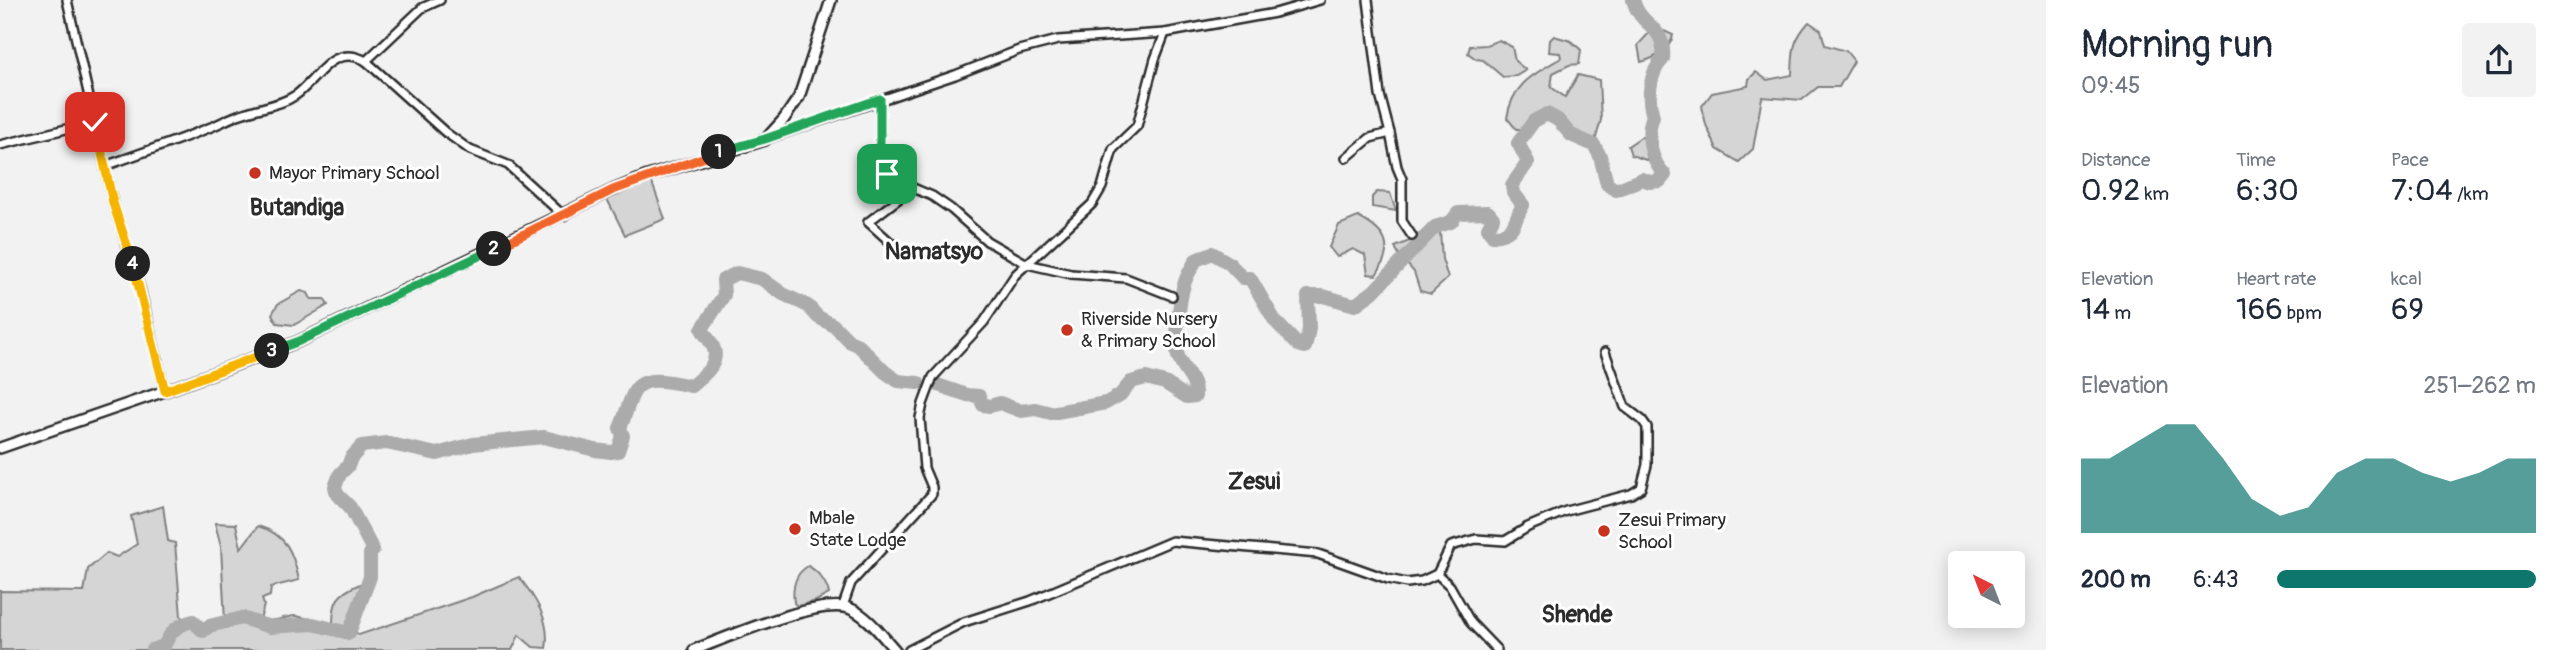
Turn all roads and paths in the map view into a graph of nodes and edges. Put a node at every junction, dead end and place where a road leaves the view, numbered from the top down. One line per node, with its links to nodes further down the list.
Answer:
1 (67, 0): 9 (street)
2 (440, 0): 7 (street)
3 (831, 0): 11 (street)
4 (1320, 0): 6 (street)
5 (1368, 0): 10 (street)
6 (1165, 33): 8 (street); 19 (street)
7 (366, 61): 14 (street); 16 (street)
8 (880, 99): 11 (street); 15 (street)
9 (95, 122): 12 (street); 14 (street)
10 (1390, 134): 13 (street); 17 (street)
11 (765, 139): 16 (street)
12 (0, 145)
13 (1346, 158)
14 (105, 166): 22 (street)
15 (913, 188): 18 (street); 19 (street)
16 (564, 216): 22 (street)
17 (1412, 236)
18 (898, 249)
19 (1027, 264): 20 (street); 25 (street)
20 (1171, 296)
21 (1605, 352): 24 (street)
22 (165, 391): 23 (street)
23 (0, 448)
24 (1437, 574): 28 (street); 29 (street)
25 (843, 606): 26 (street); 27 (street)
26 (694, 650)
27 (895, 650)
28 (909, 650)
29 (1497, 650)

